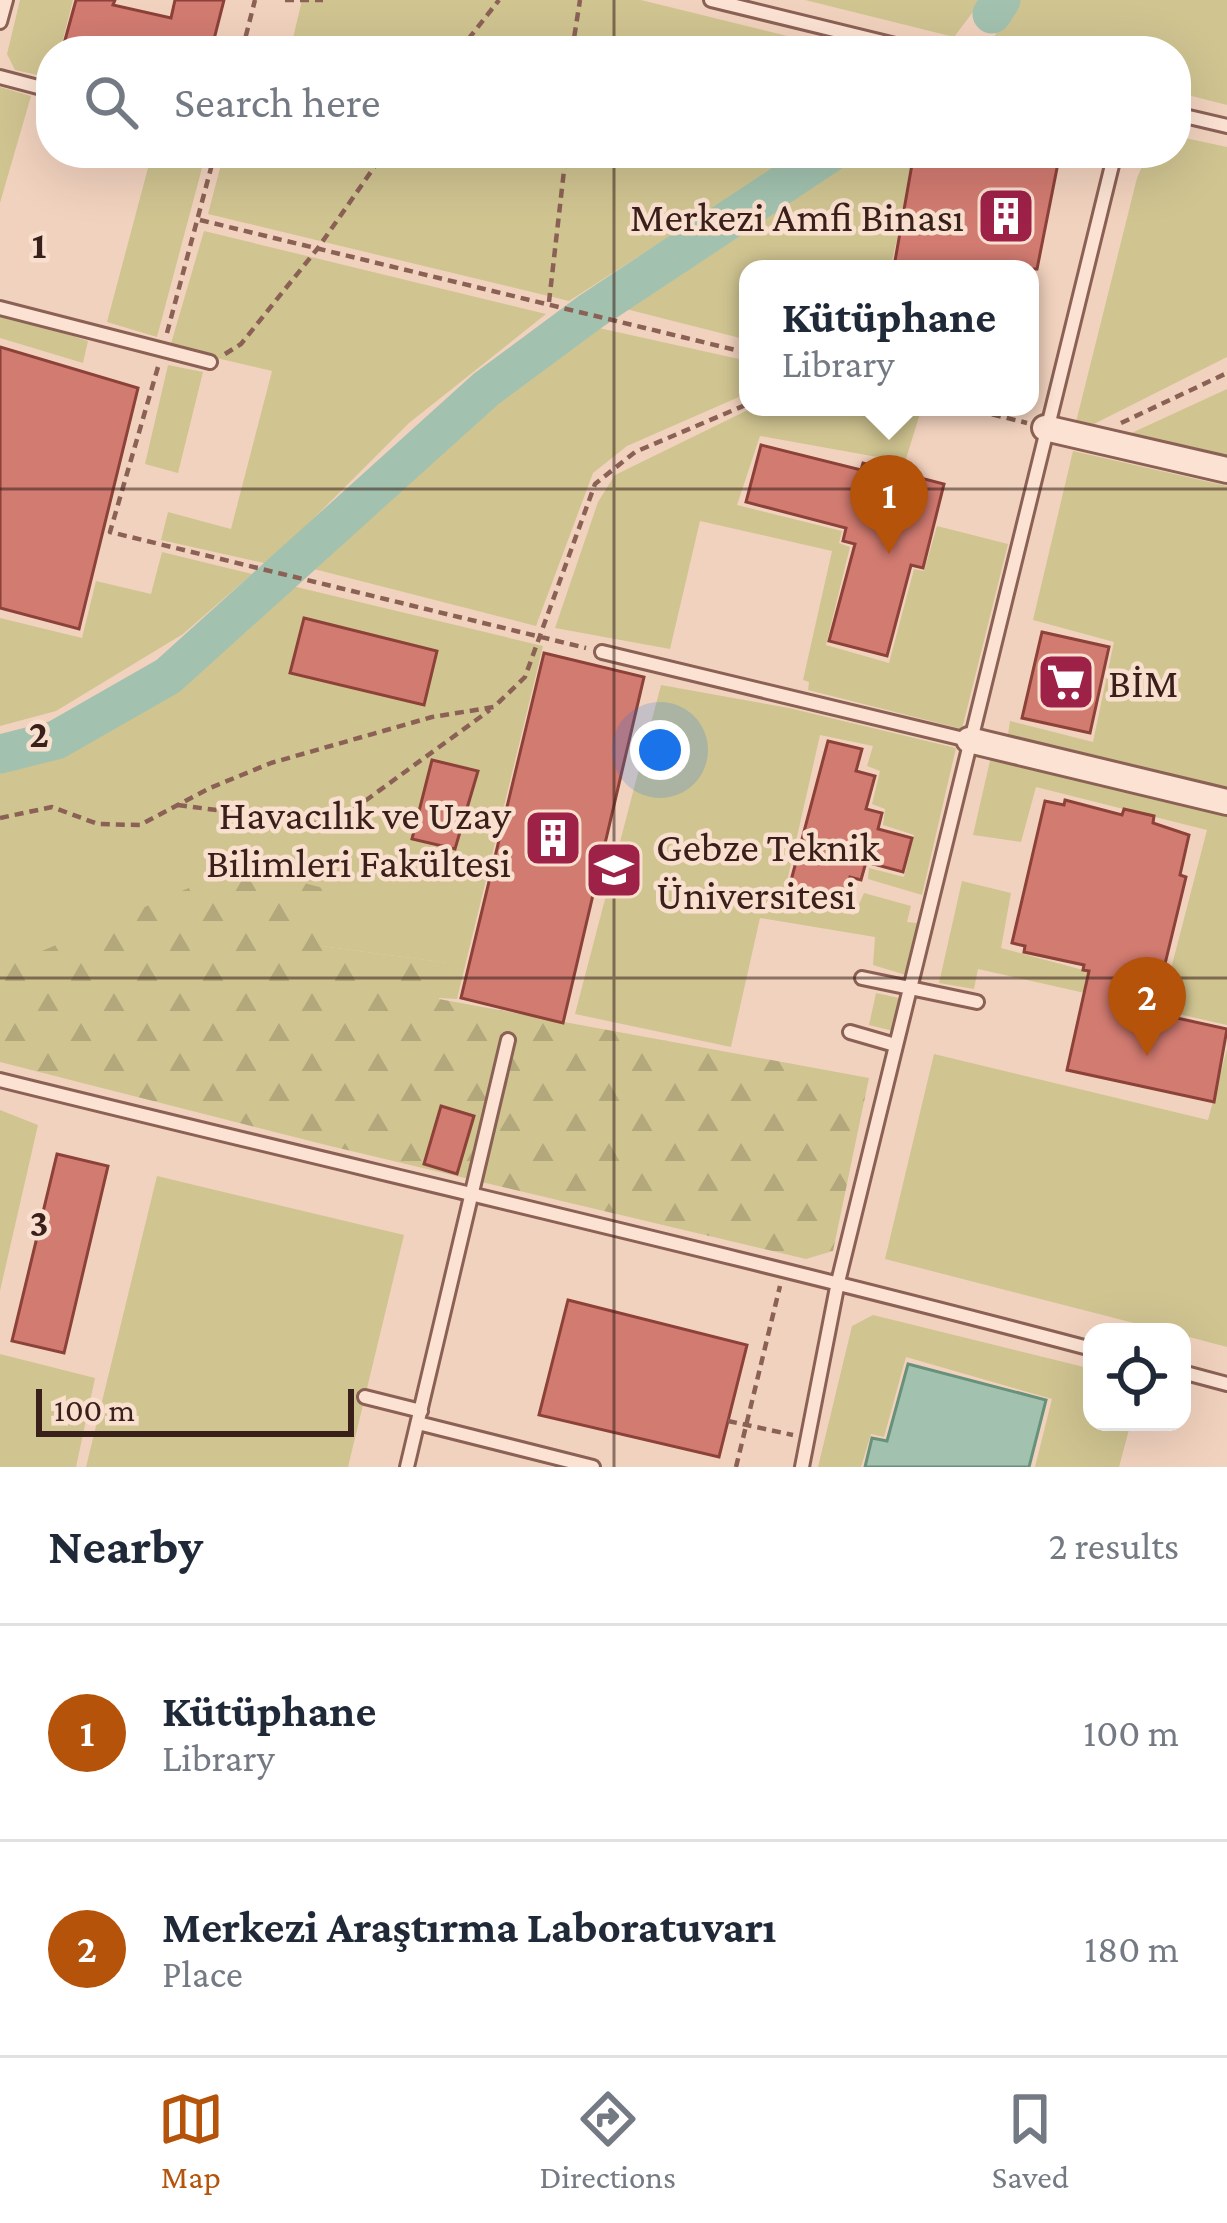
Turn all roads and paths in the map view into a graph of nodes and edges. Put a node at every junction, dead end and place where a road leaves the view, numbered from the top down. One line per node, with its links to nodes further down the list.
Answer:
1 (6, 0): 8 (lane)
2 (255, 0): 9 (path)
3 (285, 0): 4 (path)
4 (323, 0)
5 (499, 0): 10 (path)
6 (580, 0): 11 (path)
7 (711, 0): 12 (lane)
8 (0, 22)
9 (246, 36)
10 (471, 36)
11 (574, 36)
12 (859, 36)
13 (0, 77): 14 (lane)
14 (36, 86)
15 (1191, 117): 16 (lane)
16 (1227, 126)
17 (374, 168): 21 (path)
18 (564, 168): 22 (path)
19 (1110, 168): 29 (lane)
20 (198, 220): 21 (path)
21 (318, 248): 22 (path); 25 (path)
22 (549, 304): 24 (path)
23 (0, 308): 25 (lane)
24 (739, 351)
25 (210, 362)
26 (1227, 373): 30 (path)
27 (739, 408): 33 (path)
28 (998, 416): 29 (path)
29 (1045, 428): 30 (street); 38 (lane)
30 (1088, 438): 31 (street)
31 (1227, 470)
32 (110, 532): 33 (path)
33 (542, 637): 34 (path); 37 (path)
34 (602, 652): 36 (lane)
35 (790, 677): 36 (lane)
36 (786, 694): 38 (lane)
37 (494, 706): 40 (path); 40 (path)
38 (969, 740): 39 (street); 43 (lane)
39 (1227, 802)
40 (177, 805): 41 (path)
41 (0, 818)
42 (862, 978): 43 (lane)
43 (909, 989): 44 (lane); 47 (lane)
44 (977, 1002)
45 (850, 1033): 47 (lane)
46 (508, 1040): 49 (lane)
47 (895, 1045): 51 (lane)
48 (0, 1080): 49 (lane)
49 (472, 1197): 50 (lane); 56 (lane)
50 (784, 1270): 51 (lane); 58 (path)
51 (838, 1282): 52 (lane); 59 (lane)
52 (1083, 1346)
53 (1191, 1374): 54 (lane)
54 (1227, 1384)
55 (365, 1397): 56 (lane)
56 (419, 1417): 60 (lane); 61 (lane)
57 (728, 1421): 58 (path)
58 (746, 1425): 59 (path); 62 (path)
59 (808, 1438): 63 (lane)
60 (407, 1467)
61 (593, 1467)
62 (736, 1467)
63 (802, 1467)

